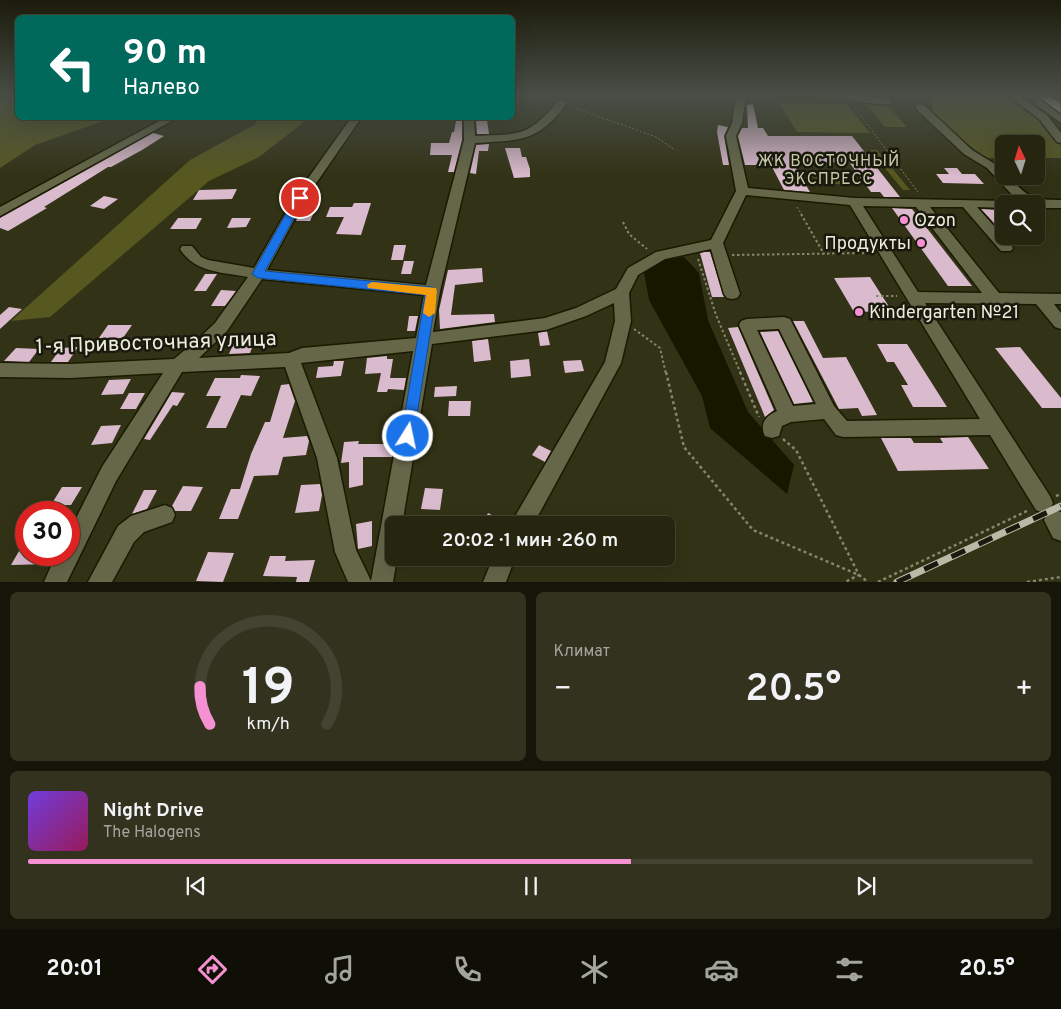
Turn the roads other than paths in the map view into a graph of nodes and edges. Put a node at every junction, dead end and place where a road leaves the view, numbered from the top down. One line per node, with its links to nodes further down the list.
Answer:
1 (164, 122): 19 (street)
2 (353, 122): 24 (street)
3 (469, 122): 8 (street)
4 (545, 122): 8 (street)
5 (737, 122): 10 (street)
6 (936, 122): 11 (street)
7 (1047, 122): 9 (street)
8 (470, 140): 25 (street)
9 (1061, 140)
10 (742, 191): 12 (street); 23 (street)
11 (1019, 195)
12 (854, 202): 13 (street); 28 (street)
13 (924, 204): 14 (street); 29 (street)
14 (967, 204): 15 (street); 21 (street)
15 (995, 204)
16 (1045, 204): 17 (street)
17 (1061, 204)
18 (1045, 207): 20 (street)
19 (0, 212)
20 (1061, 218)
21 (1006, 248)
22 (187, 249): 24 (street)
23 (718, 249): 26 (street); 27 (street)
24 (258, 274): 25 (street); 35 (street)
25 (432, 291): 33 (street)
26 (621, 293): 33 (street); 42 (street)
27 (732, 294)
28 (912, 297): 29 (street); 39 (street)
29 (996, 298): 30 (street)
30 (1040, 298): 31 (street); 32 (street)
31 (1061, 298)
32 (1061, 323)
33 (424, 342): 34 (street); 50 (street)
34 (291, 360): 35 (street, 1-я Привосточная улица); 49 (street, 1-я Привосточная улица)
35 (177, 366): 36 (street, 1-я Привосточная улица); 44 (street)
36 (0, 370)
37 (828, 412): 38 (street); 38 (street); 39 (street)
38 (788, 414): 40 (street)
39 (994, 427): 43 (street)
40 (772, 430)
41 (165, 515): 48 (street)
42 (526, 516)
43 (1053, 518)
44 (80, 531)
45 (62, 566): 47 (street)
46 (501, 566): 51 (street)
47 (55, 582)
48 (99, 582)
49 (360, 582)
50 (382, 582)
51 (494, 582)

